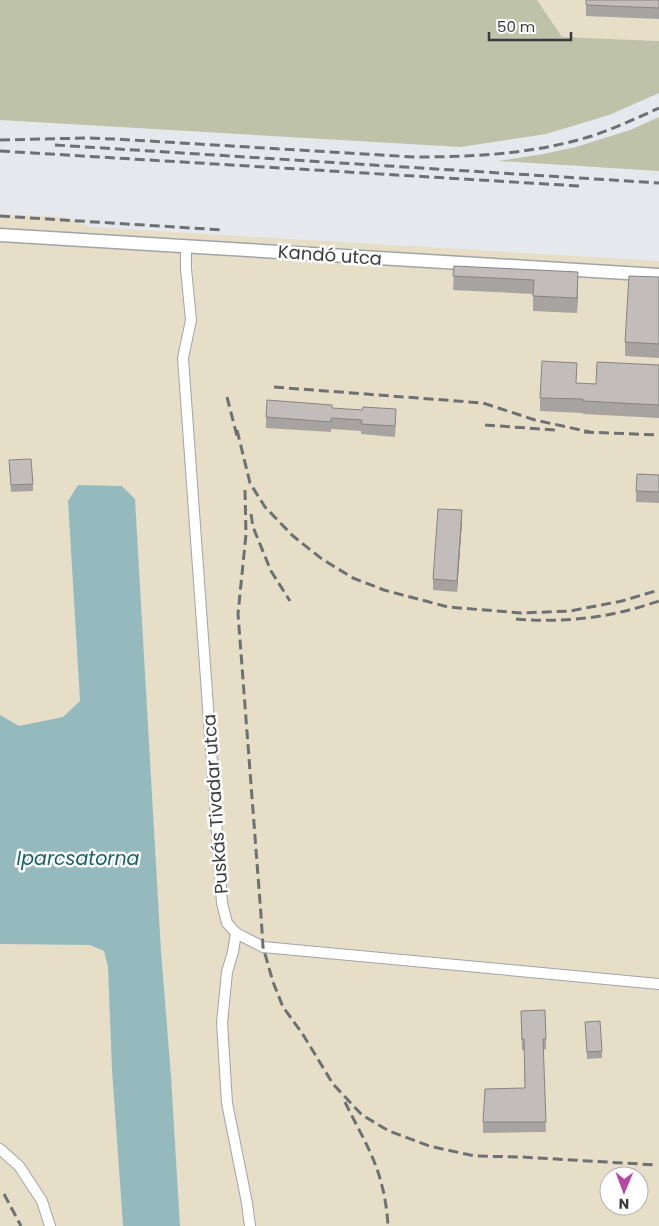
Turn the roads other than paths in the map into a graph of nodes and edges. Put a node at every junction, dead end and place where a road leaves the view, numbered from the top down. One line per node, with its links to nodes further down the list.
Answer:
1 (0, 235): 2 (street, Kandó utca)
2 (186, 246): 3 (street, Kandó utca); 4 (street, Puskás Tivadar utca)
3 (659, 275)
4 (236, 933): 5 (street); 8 (street)
5 (659, 984)
6 (0, 1149): 7 (street)
7 (50, 1226)
8 (250, 1226)

